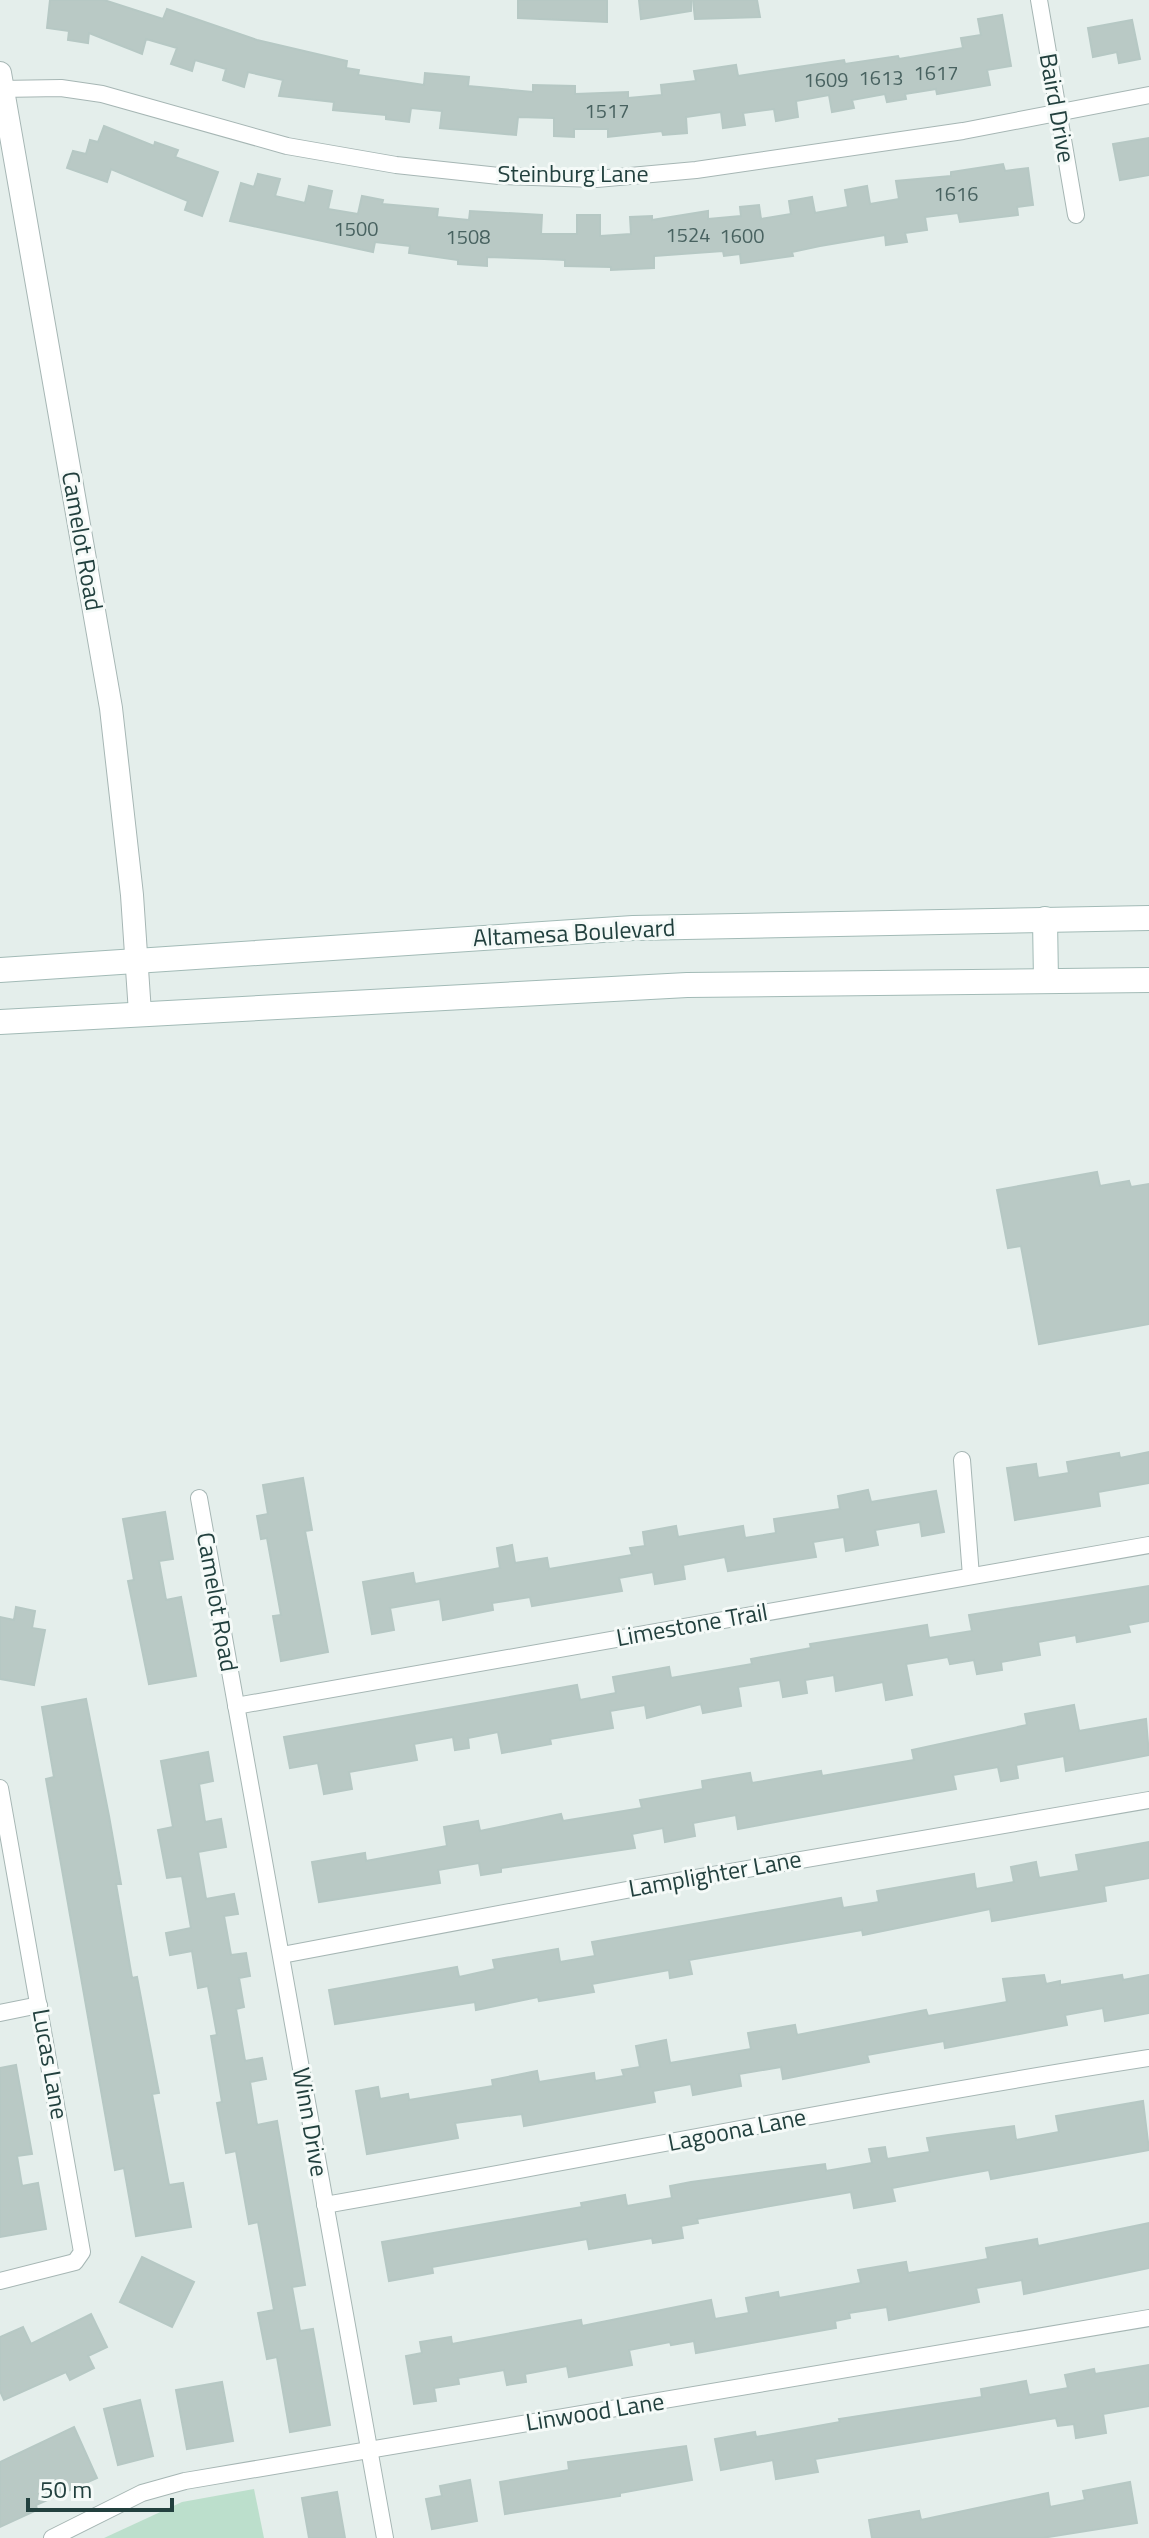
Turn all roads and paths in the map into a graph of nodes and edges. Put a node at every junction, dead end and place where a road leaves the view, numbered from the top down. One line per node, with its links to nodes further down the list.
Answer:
1 (1039, 0): 4 (street, Baird Drive)
2 (1, 83): 4 (street, Steinburg Lane); 8 (street, Camelot Road)
3 (1149, 95): 4 (street, Steinburg Lane)
4 (1058, 113): 5 (street, Baird Drive)
5 (1076, 215)
6 (1149, 918): 7 (main road, Altamesa Boulevard)
7 (1045, 919): 8 (main road, Altamesa Boulevard); 11 (main road)
8 (137, 963): 9 (main road, Altamesa Boulevard); 12 (street, Camelot Road)
9 (0, 970)
10 (1149, 980): 11 (main road)
11 (1046, 981): 12 (main road)
12 (140, 1013): 13 (main road)
13 (0, 1022)
14 (962, 1460): 17 (street)
15 (199, 1498): 18 (street, Camelot Road)
16 (1149, 1545): 17 (street, Limestone Trail)
17 (971, 1576): 18 (street, Limestone Trail)
18 (236, 1706): 21 (street, Winn Drive)
19 (0, 1788): 22 (street, Lucas Lane)
20 (1149, 1800): 21 (street, Lamplighter Lane)
21 (282, 1955): 25 (street, Winn Drive)
22 (39, 2005): 23 (street); 26 (street, Lucas Lane)
23 (0, 2013)
24 (1149, 2058): 25 (street, Lagoona Lane)
25 (325, 2205): 28 (street, Winn Drive)
26 (0, 2281)
27 (1149, 2318): 28 (street, Linwood Lane)
28 (366, 2449): 29 (street, Linwood Lane); 30 (street, Winn Drive)
29 (52, 2538)
30 (385, 2538)

